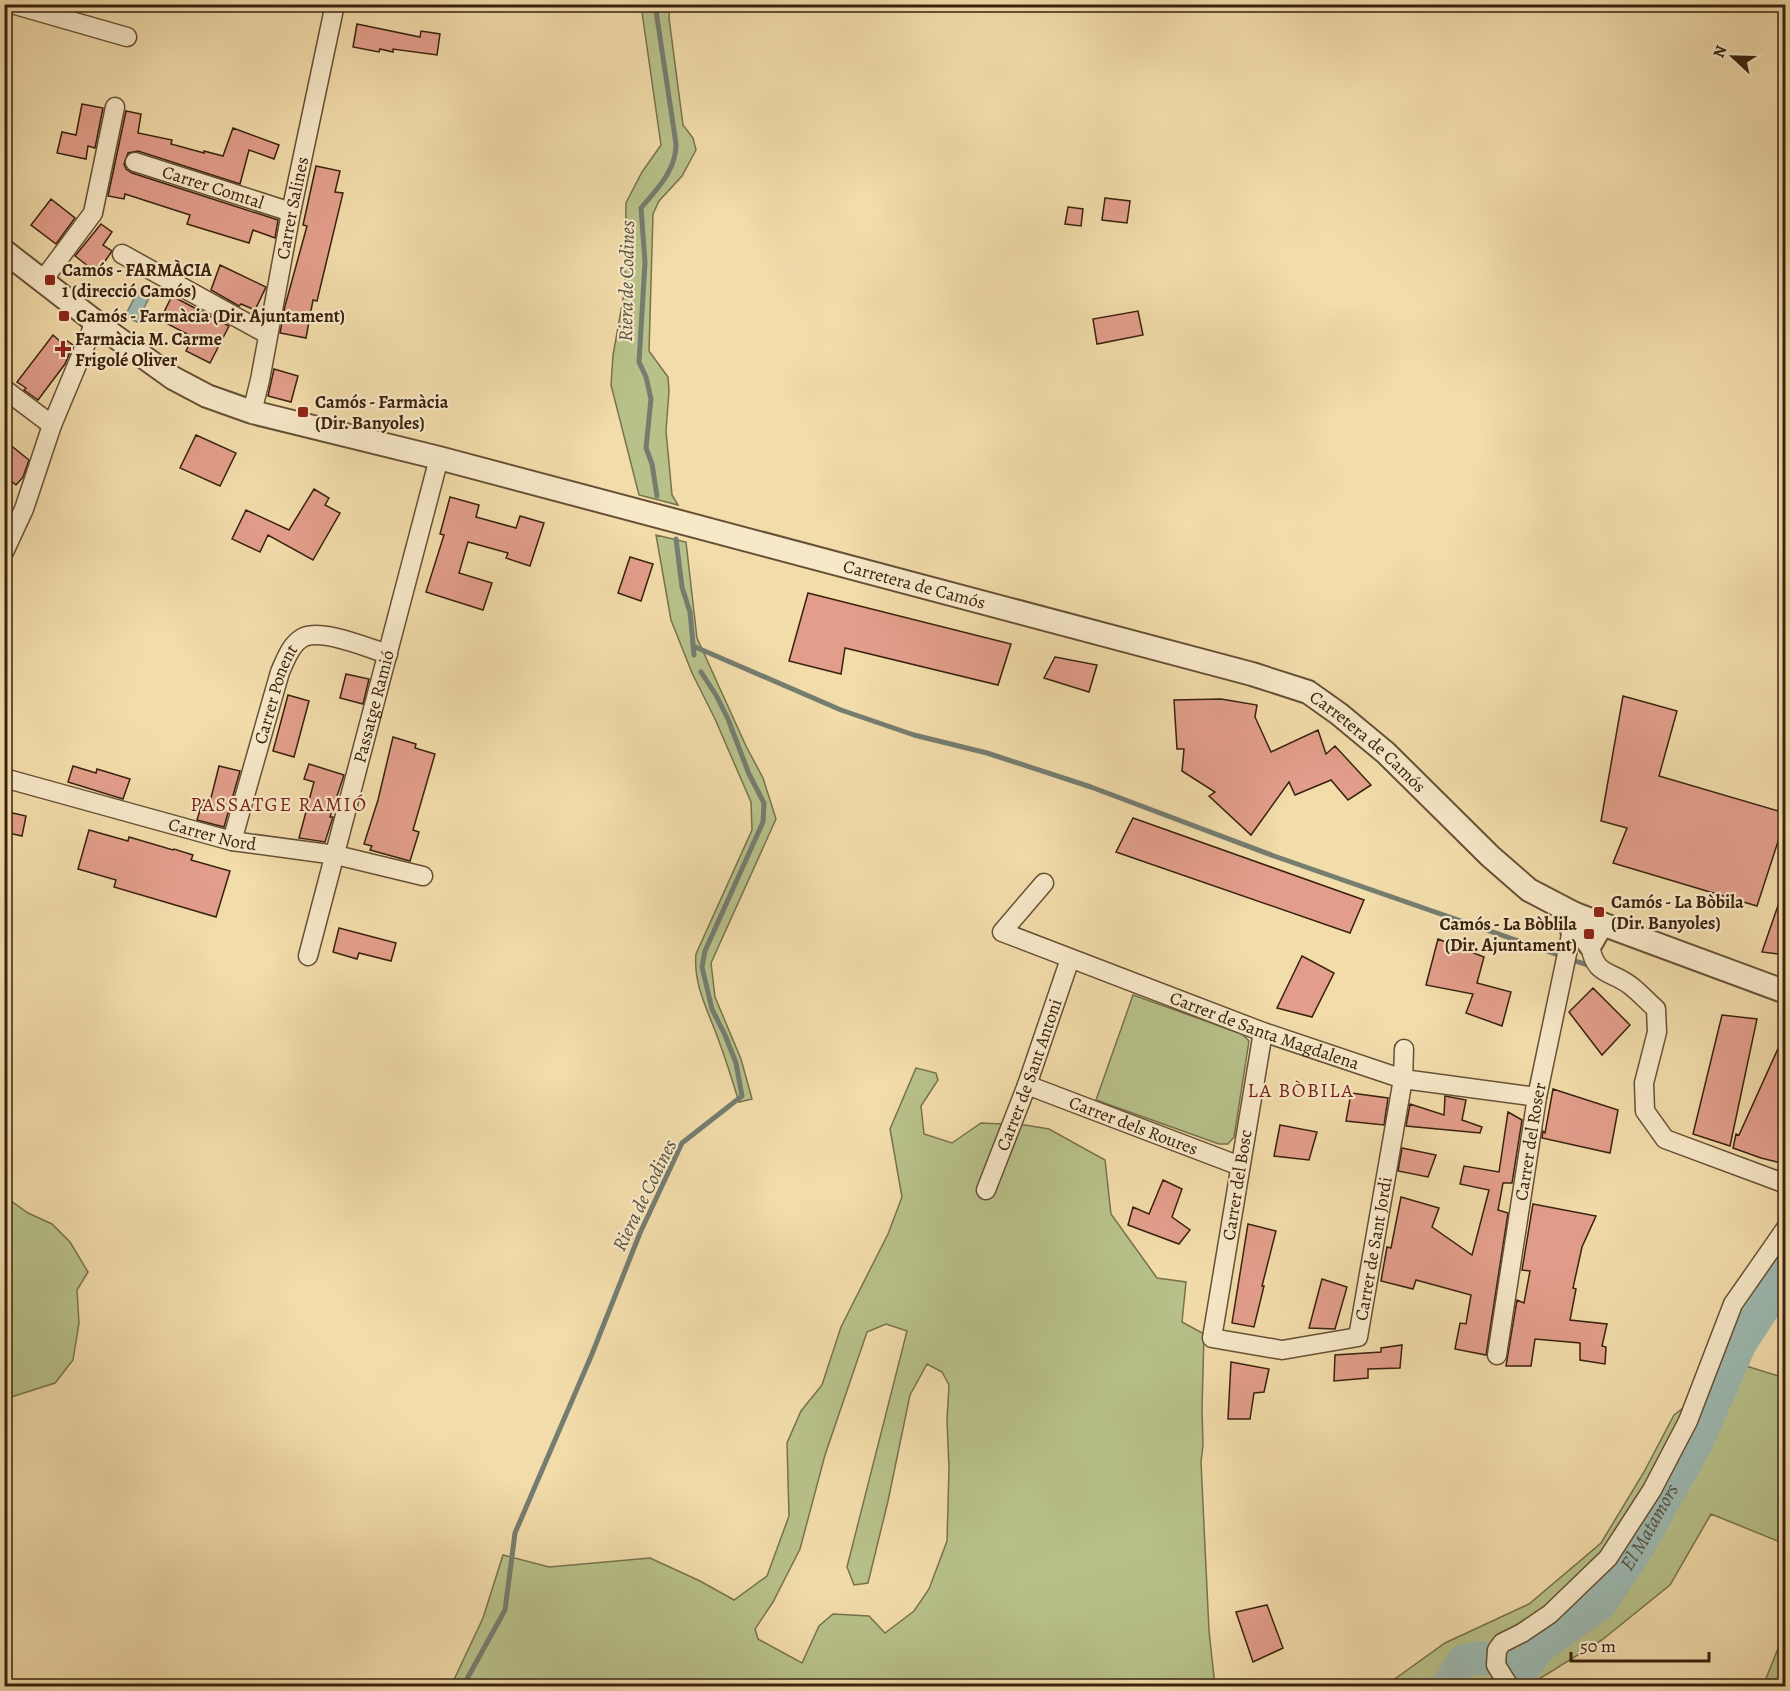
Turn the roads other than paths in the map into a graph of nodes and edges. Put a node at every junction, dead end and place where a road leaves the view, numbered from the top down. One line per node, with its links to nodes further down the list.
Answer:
1 (12, 4): 3 (street)
2 (335, 4): 6 (street, Carrer Salines)
3 (126, 37)
4 (115, 107): 9 (street)
5 (135, 162): 6 (street, Carrer Comtal)
6 (291, 212): 11 (street, Carrer Salines)
7 (4, 251): 9 (street, Carretera de Camós)
8 (122, 254): 11 (street)
9 (43, 280): 10 (street, Carretera de Camós)
10 (95, 322): 13 (street, Carretera de Camós); 14 (street)
11 (267, 334): 13 (street, Carrer Salines)
12 (4, 389): 14 (street)
13 (252, 412): 15 (street, Carretera de Camós)
14 (52, 425): 16 (street)
15 (439, 458): 17 (street, Passatge Ramió); 23 (street, Carretera de Camós)
16 (4, 552)
17 (388, 654): 19 (street, Carrer Ponent); 20 (street, Passatge Ramió)
18 (4, 778): 19 (street, Carrer Nord)
19 (232, 841): 20 (street, Carrer Nord)
20 (336, 855): 21 (street, Carrer Nord); 24 (street, Passatge Ramió)
21 (423, 876)
22 (1044, 883): 25 (street, Carrer de Santa Magdalena)
23 (1577, 932): 26 (street, Carretera de Camós); 31 (street, Carrer del Roser); 33 (street)
24 (308, 956)
25 (1070, 959): 27 (street, Carrer de Santa Magdalena); 30 (street, Carrer de Sant Antoni)
26 (1785, 992)
27 (1263, 1032): 29 (street, Carrer de Santa Magdalena); 32 (street, Carrer del Bosc)
28 (1404, 1049): 29 (street, Carrer de Sant Jordi)
29 (1403, 1078): 31 (street, Carrer de Santa Magdalena); 36 (street, Carrer de Sant Jordi)
30 (1027, 1085): 32 (street, Carrer dels Roures); 34 (street, Carrer de Sant Antoni)
31 (1537, 1097): 37 (street, Carrer del Roser)
32 (1240, 1166): 36 (street, Carrer del Bosc)
33 (1785, 1184)
34 (986, 1190)
35 (1785, 1228): 38 (street)
36 (1212, 1338)
37 (1497, 1355)
38 (1509, 1686)

